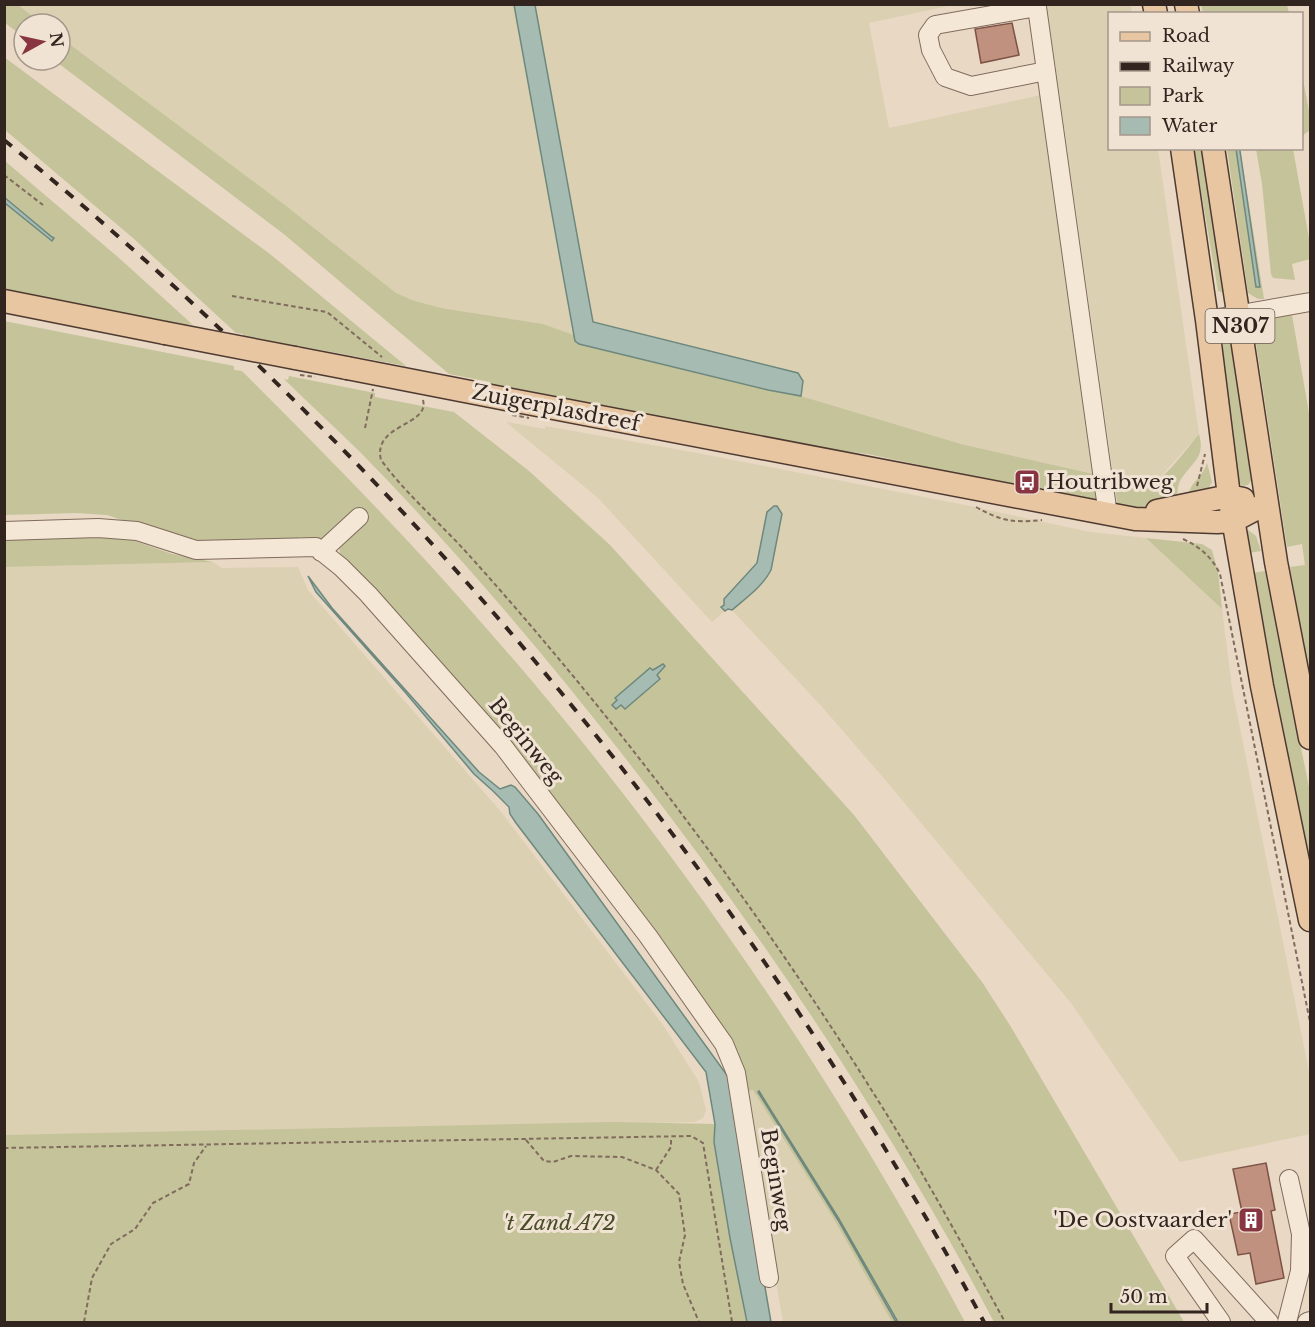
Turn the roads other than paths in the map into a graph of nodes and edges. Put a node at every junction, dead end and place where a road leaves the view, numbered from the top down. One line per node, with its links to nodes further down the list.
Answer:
1 (1047, 71): 1 (street); 11 (street)
2 (1182, 150): 7 (main road, N307)
3 (1213, 150): 6 (main road, N307)
4 (4, 301): 11 (main road, Zuigerplasdreef, bridge)
5 (1305, 307): 6 (street)
6 (1239, 313): 7 (street); 9 (main road, N307)
7 (1208, 320): 8 (main road, N307)
8 (1229, 496): 9 (main road, Zuigerplasdreef); 10 (main road, Zuigerplasdreef); 13 (main road, N307)
9 (1267, 503): 13 (main road, Zuigerplasdreef); 16 (main road, N307)
10 (1199, 512): 11 (main road, Zuigerplasdreef); 13 (main road, Zuigerplasdreef)
11 (1108, 515)
12 (359, 517): 15 (street)
13 (1233, 521): 17 (main road, N307)
14 (4, 531): 15 (street, Beginweg)
15 (321, 552): 19 (street, Beginweg)
16 (1311, 738)
17 (1311, 920)
18 (1289, 1179): 22 (street)
19 (769, 1278)
20 (1221, 1323): 21 (street)
21 (1269, 1323)
22 (1287, 1323)

